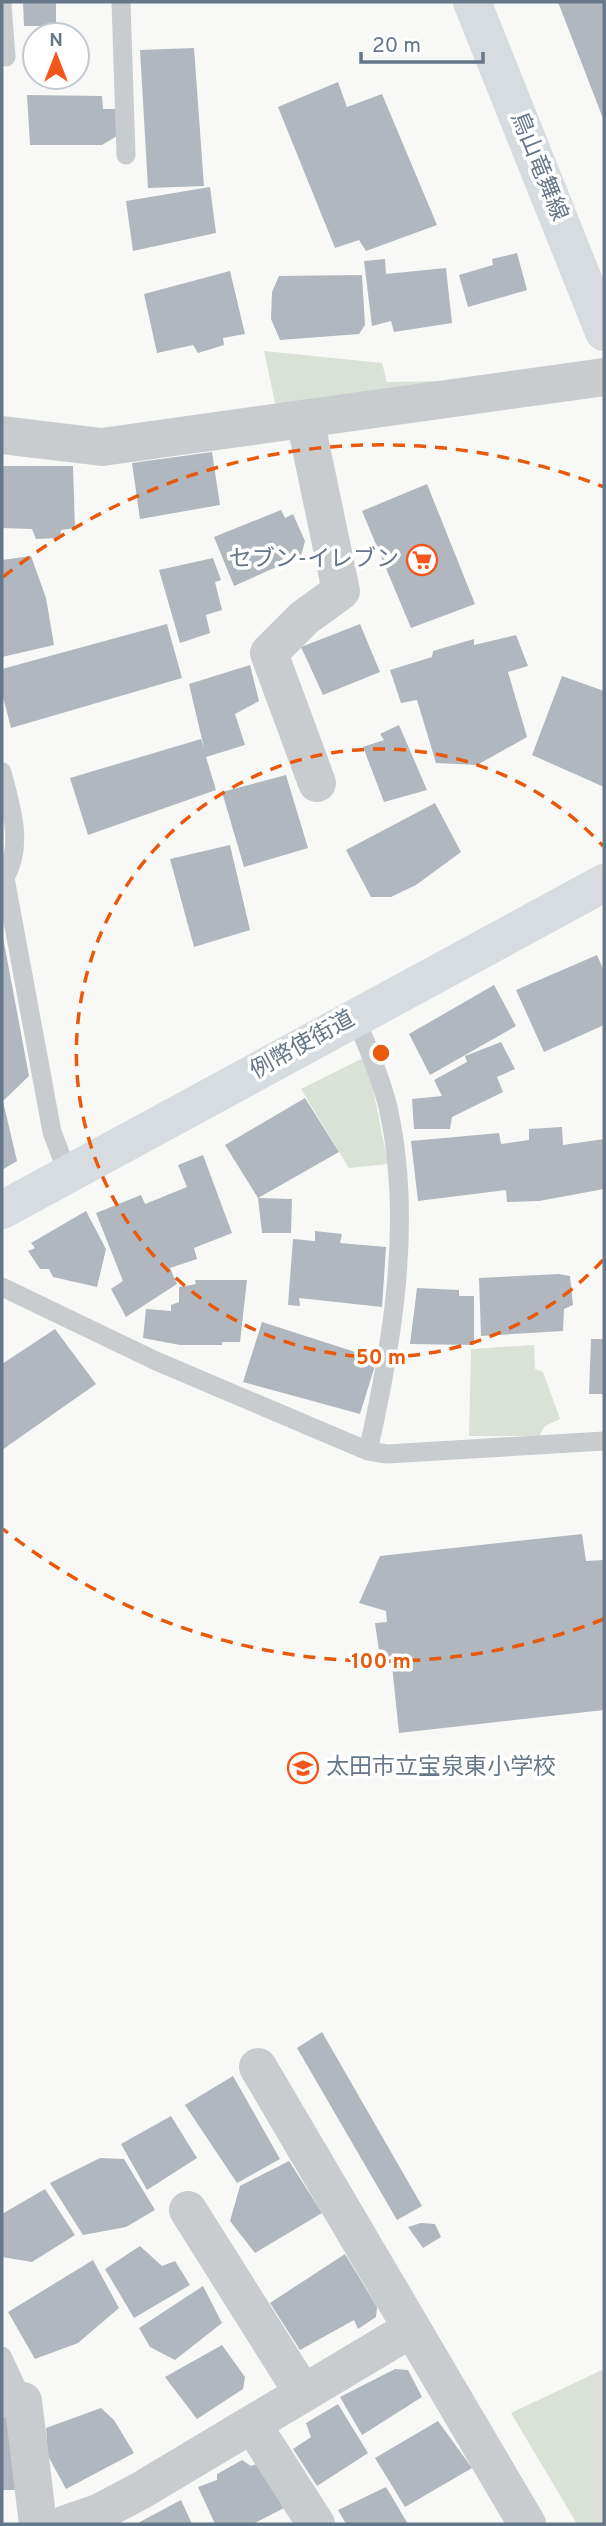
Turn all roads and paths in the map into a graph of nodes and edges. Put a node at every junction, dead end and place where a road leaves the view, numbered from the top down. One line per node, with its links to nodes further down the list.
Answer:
1 (121, 2): 5 (lane)
2 (472, 2): 6 (main road, 鳥山竜舞線)
3 (2, 4): 4 (lane)
4 (6, 58)
5 (126, 155)
6 (604, 332)
7 (604, 377): 8 (street)
8 (305, 419): 9 (street); 11 (street)
9 (2, 435)
10 (2, 772): 14 (lane)
11 (317, 783)
12 (604, 883): 13 (main road, 例幣使街道)
13 (355, 1017): 14 (main road, 例幣使街道); 18 (lane)
14 (68, 1174): 15 (main road, 例幣使街道)
15 (2, 1210)
16 (2, 1287): 18 (lane)
17 (604, 1441): 18 (lane)
18 (368, 1451)
19 (258, 2067): 21 (street)
20 (188, 2210): 23 (street)
21 (411, 2329): 23 (street); 29 (street)
22 (2, 2356): 24 (lane)
23 (303, 2393): 25 (street)
24 (13, 2400): 26 (street)
25 (252, 2424): 27 (street); 28 (street)
26 (38, 2524)
27 (66, 2524)
28 (316, 2524)
29 (527, 2524)

